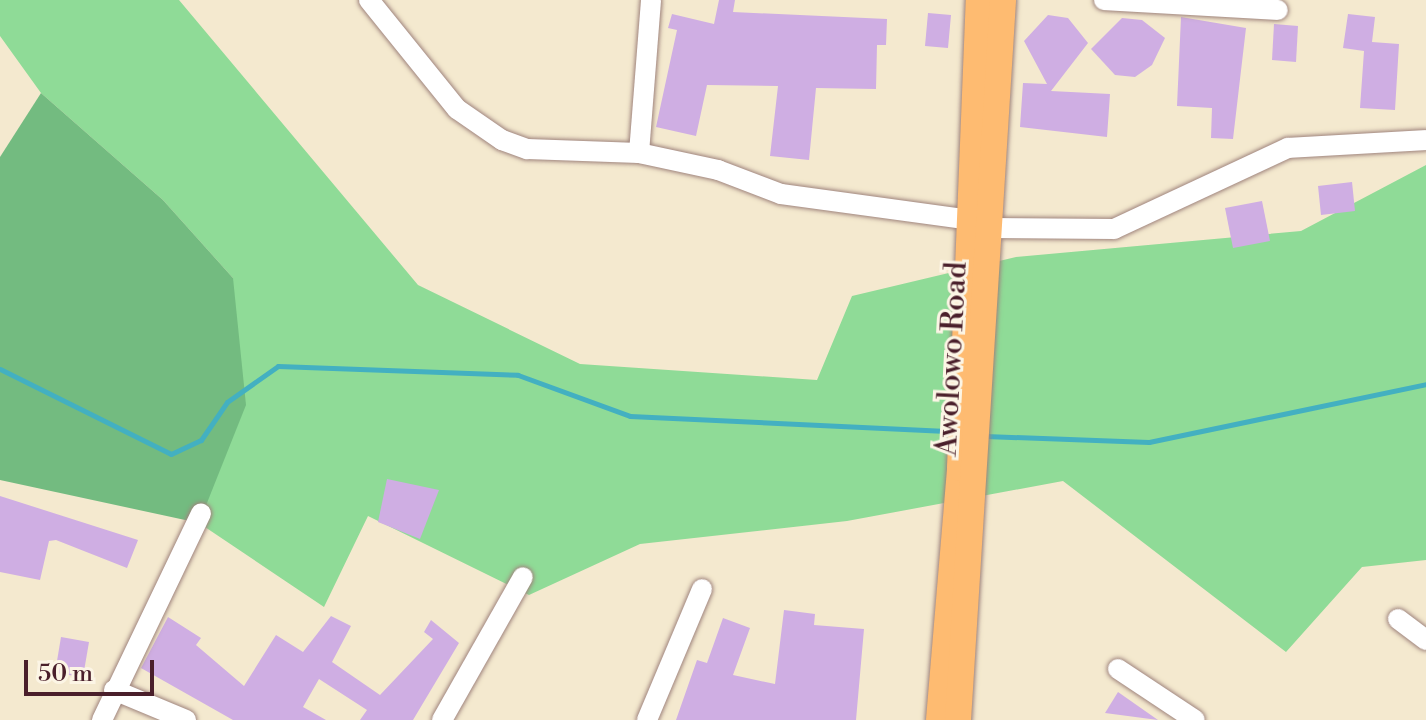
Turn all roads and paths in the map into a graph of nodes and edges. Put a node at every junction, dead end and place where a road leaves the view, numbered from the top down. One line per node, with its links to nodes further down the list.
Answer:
1 (369, 0): 8 (street)
2 (651, 0): 8 (street)
3 (979, 0): 9 (main road, Awolowo Road)
4 (1003, 0): 9 (main road, Awolowo Road)
5 (1104, 0): 6 (street)
6 (1278, 10)
7 (1426, 140): 9 (street)
8 (639, 153): 9 (street)
9 (980, 224): 10 (main road, Awolowo Road)
10 (969, 468): 22 (main road, Awolowo Road); 23 (main road, Awolowo Road)
11 (201, 513): 17 (street)
12 (523, 577): 20 (street)
13 (702, 589): 21 (street)
14 (1398, 619): 15 (street)
15 (1426, 640)
16 (1118, 669): 24 (street)
17 (114, 690): 18 (street); 19 (street)
18 (102, 720)
19 (186, 720)
20 (442, 720)
21 (647, 720)
22 (939, 720)
23 (958, 720)
24 (1195, 720)

